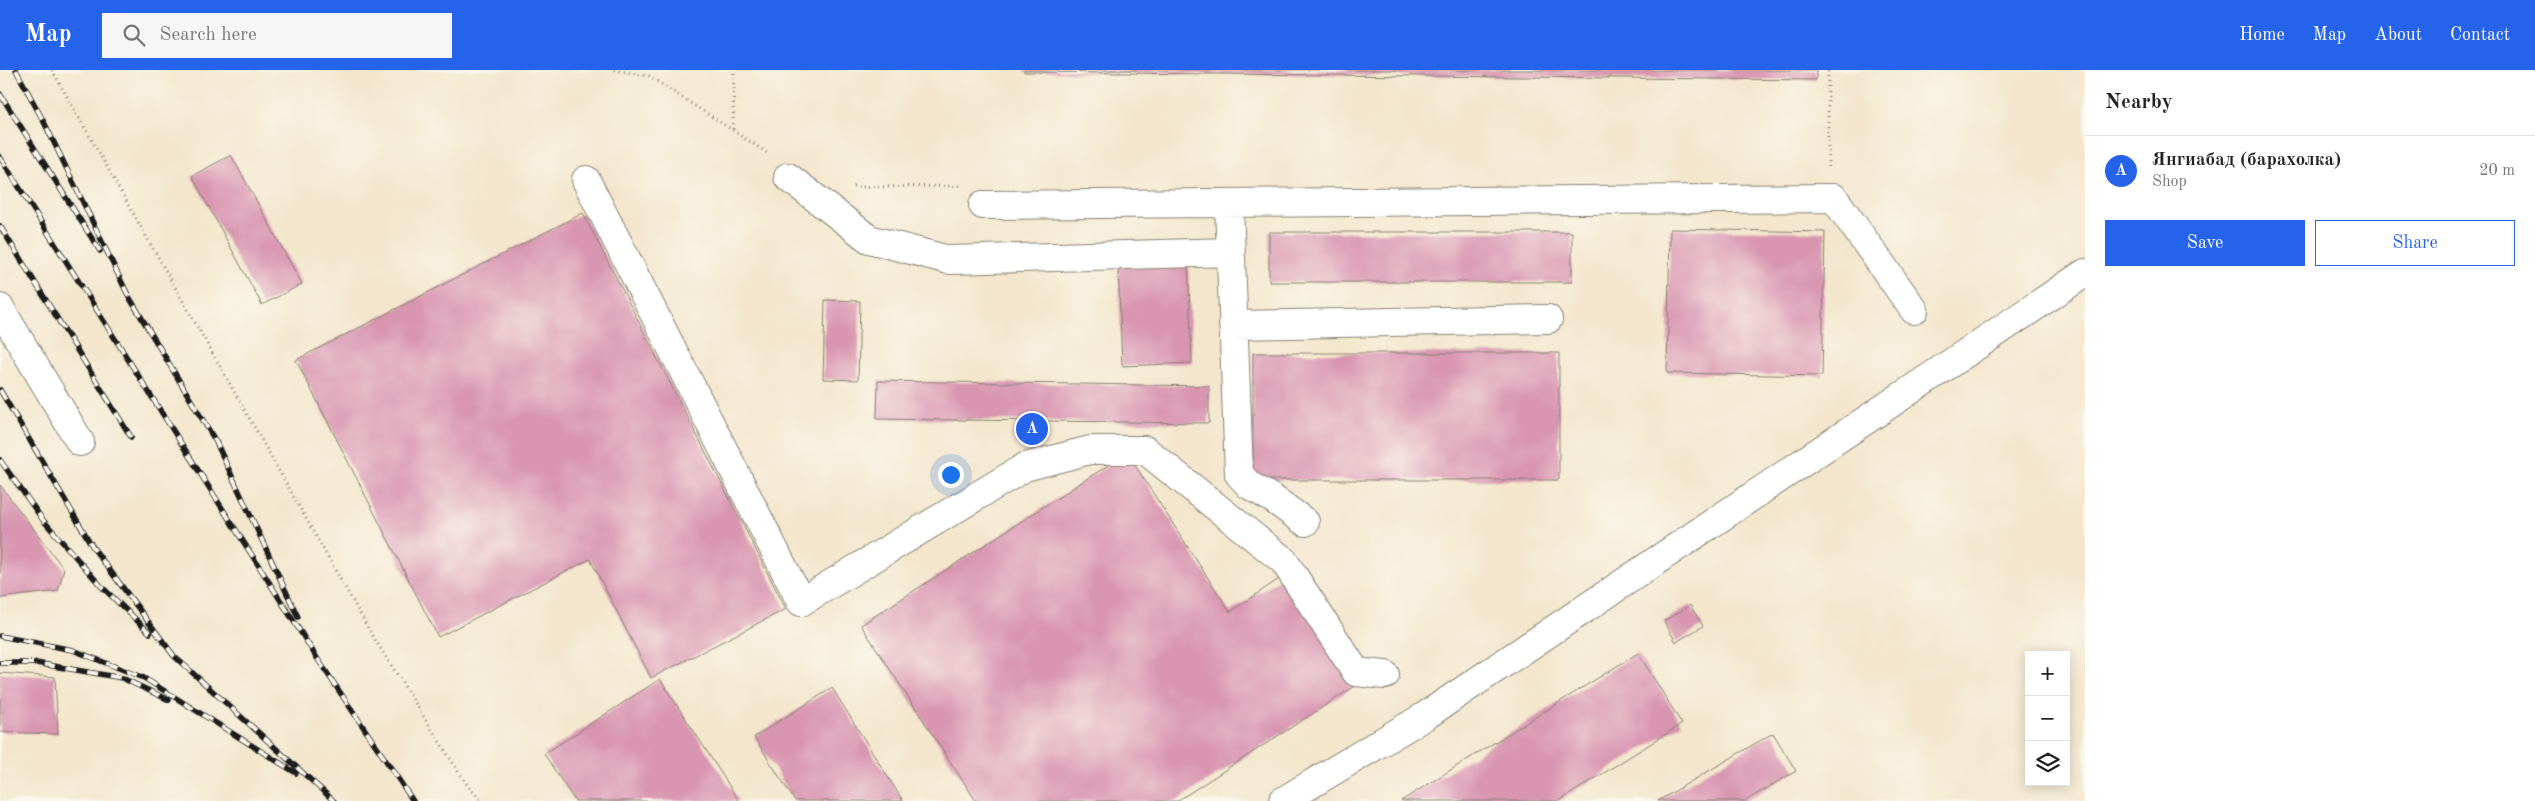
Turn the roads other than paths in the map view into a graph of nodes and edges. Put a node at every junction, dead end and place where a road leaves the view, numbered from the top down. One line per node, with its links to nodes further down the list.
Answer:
1 (788, 177): 5 (street)
2 (586, 180): 13 (street)
3 (1229, 204): 4 (street); 5 (street); 8 (street)
4 (983, 205)
5 (1230, 252): 10 (street)
6 (2085, 272): 14 (street)
7 (0, 308): 11 (street)
8 (1914, 310)
9 (1548, 319): 10 (street)
10 (1234, 325): 12 (street)
11 (80, 442)
12 (1304, 522)
13 (1385, 676)
14 (1282, 801)

